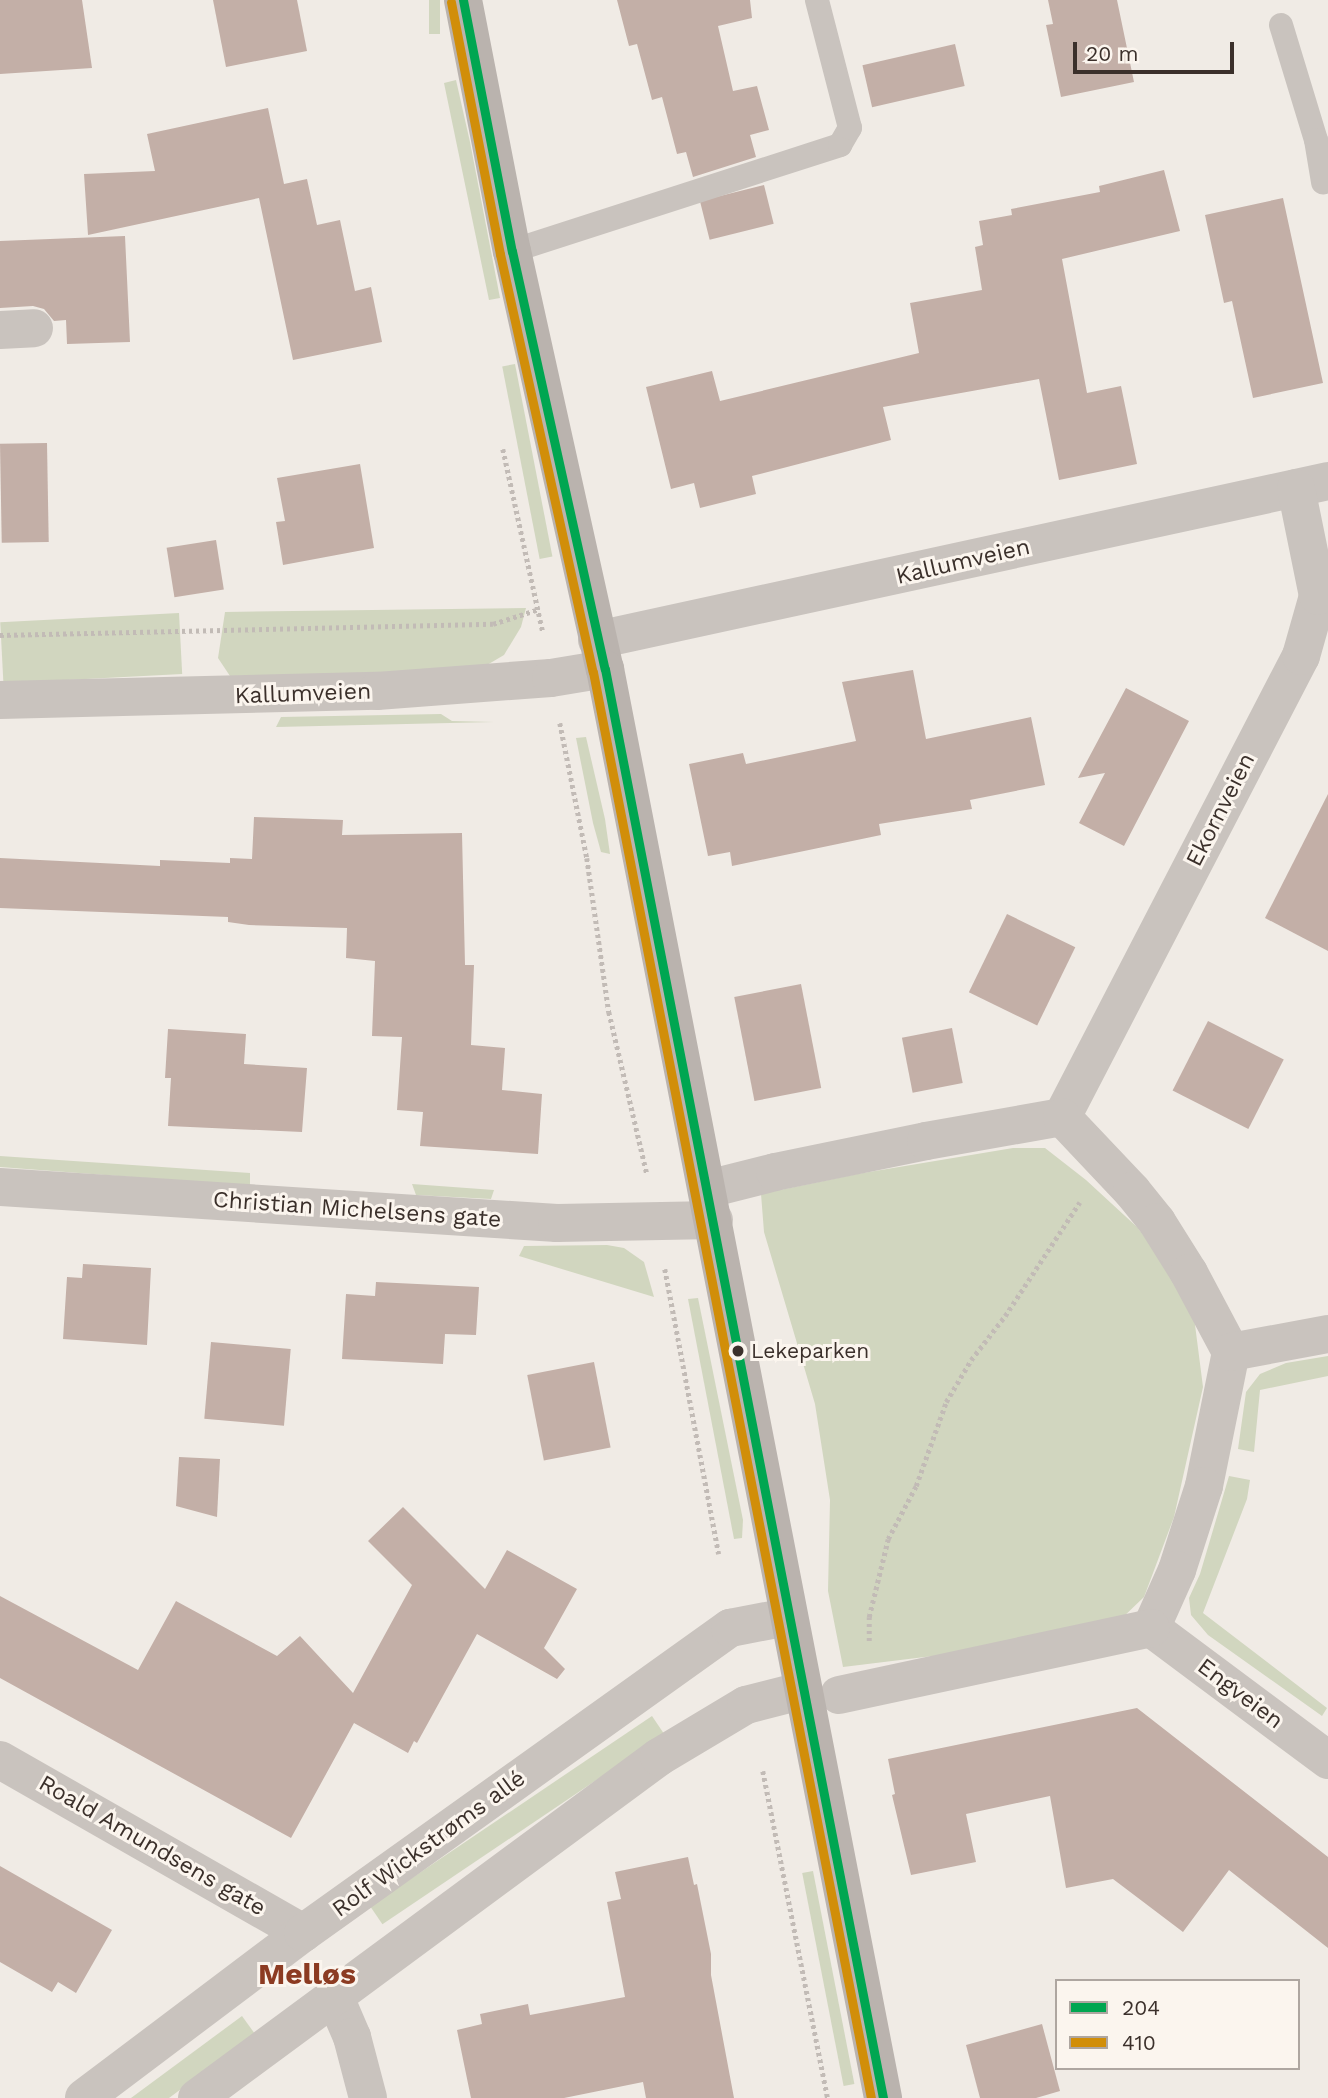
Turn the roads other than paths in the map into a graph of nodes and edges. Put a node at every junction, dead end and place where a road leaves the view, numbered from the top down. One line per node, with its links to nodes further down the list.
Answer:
1 (463, 0): 6 (main road)
2 (817, 0): 6 (lane)
3 (1281, 25): 4 (lane)
4 (1322, 136): 5 (lane)
5 (1323, 182)
6 (512, 251): 8 (main road)
7 (1312, 484): 8 (street, Kallumveien); 10 (street, Ekornveien)
8 (601, 654): 9 (street, Kallumveien); 12 (main road)
9 (0, 700)
10 (1062, 1117): 12 (street, Christian Michelsens gate); 14 (street)
11 (0, 1187): 12 (street, Christian Michelsens gate)
12 (711, 1205): 15 (main road)
13 (1328, 1334): 14 (street)
14 (1231, 1352): 16 (street)
15 (787, 1617): 17 (main road); 21 (street, Rolf Wickstrøms allé)
16 (1152, 1629): 18 (street); 20 (street, Engveien)
17 (801, 1691): 22 (street); 26 (main road)
18 (856, 1691)
19 (0, 1760): 21 (street, Roald Amundsens gate)
20 (1328, 1760)
21 (303, 1933): 23 (street, Rolf Wickstrøms allé)
22 (334, 1995): 24 (street); 25 (street)
23 (84, 2098)
24 (197, 2098)
25 (368, 2098)
26 (883, 2098)

